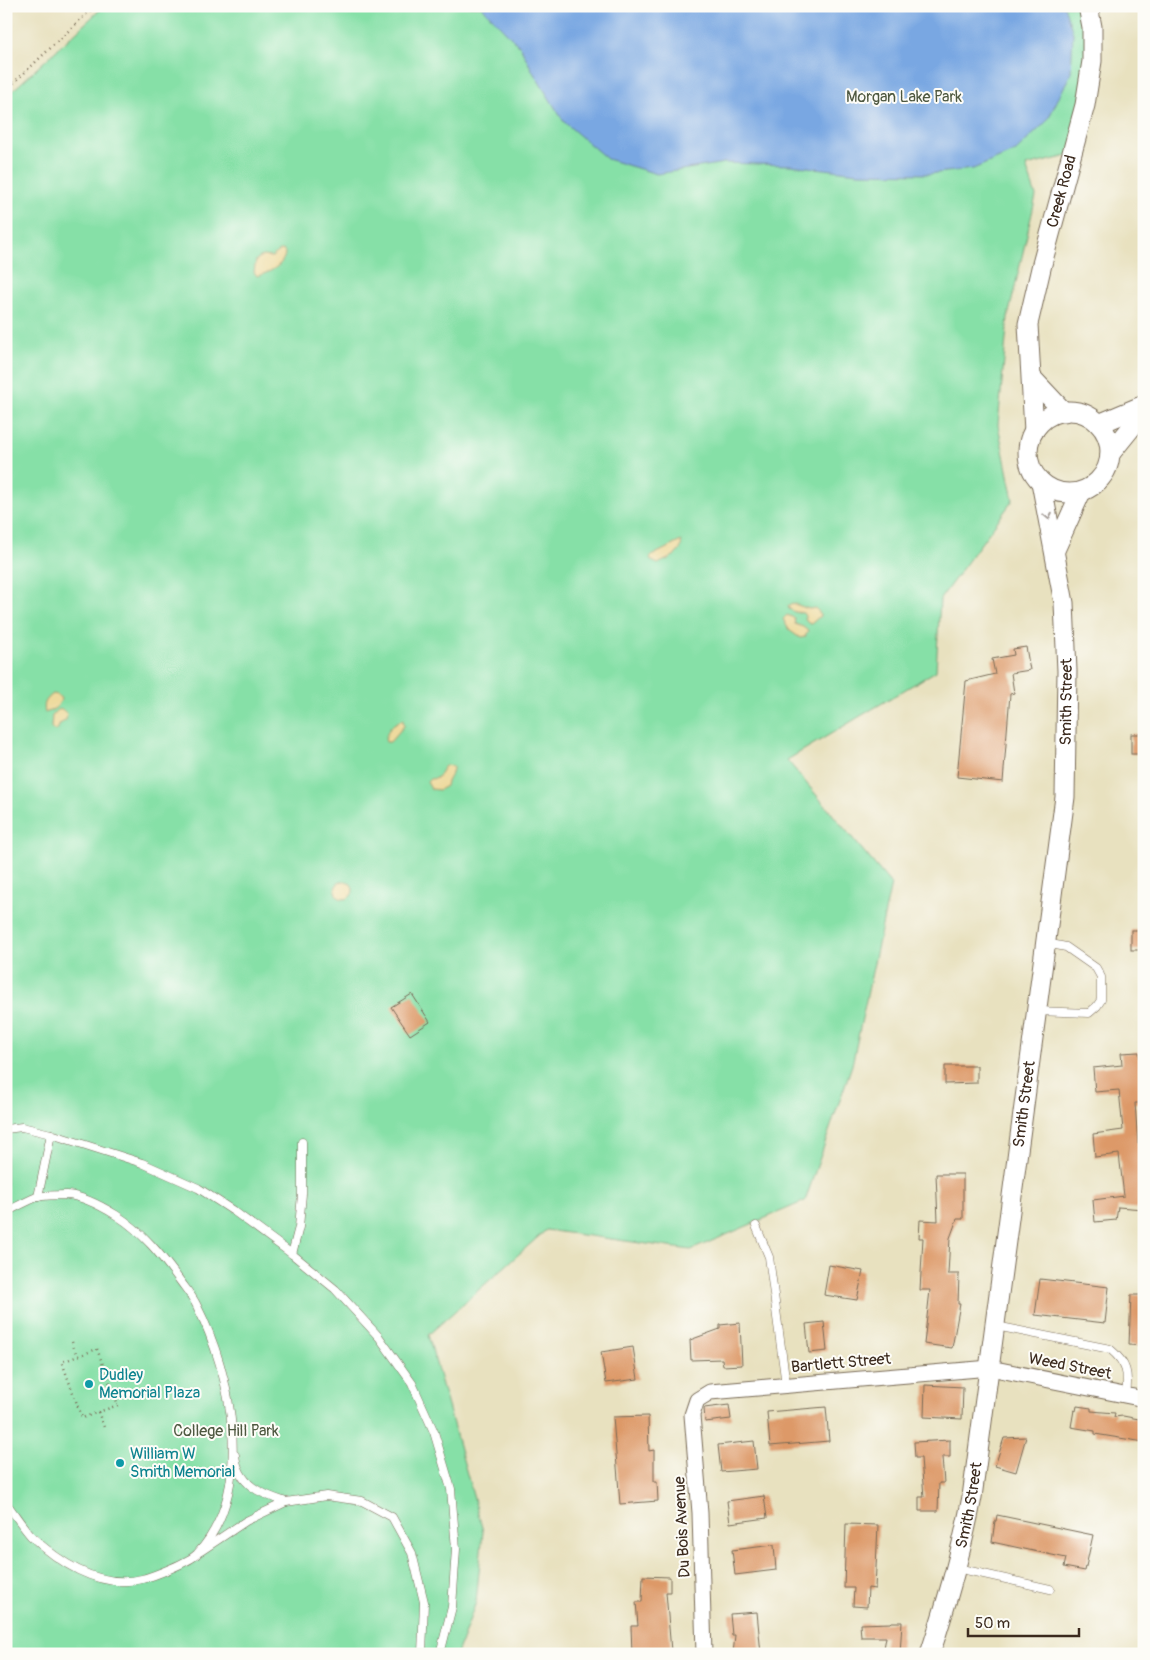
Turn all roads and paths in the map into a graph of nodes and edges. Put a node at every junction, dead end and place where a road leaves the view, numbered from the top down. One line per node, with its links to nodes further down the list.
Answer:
1 (95, 6): 3 (path)
2 (1088, 6): 4 (street, Creek Road)
3 (6, 90)
4 (1032, 378): 6 (street); 9 (street, Creek Road)
5 (1144, 405): 8 (street)
6 (1064, 412): 8 (street); 9 (street)
7 (1144, 412): 10 (street)
8 (1099, 424): 10 (street)
9 (1034, 431): 11 (street)
10 (1110, 454): 12 (street)
11 (1041, 482): 12 (street); 13 (street, Smith Street, one-way to 13)
12 (1081, 492): 13 (street)
13 (1055, 550): 14 (street, Smith Street)
14 (1046, 943): 15 (street, Smith Street); 15 (lane)
15 (1037, 1011): 23 (street, Smith Street)
16 (6, 1129): 17 (lane)
17 (51, 1134): 19 (lane); 22 (lane)
18 (302, 1142): 22 (lane)
19 (38, 1197): 20 (lane); 33 (lane)
20 (6, 1212)
21 (756, 1226): 27 (lane)
22 (292, 1254): 40 (lane)
23 (996, 1326): 26 (street, Smith Street); 28 (lane)
24 (72, 1342): 25 (path)
25 (77, 1356): 31 (path); 31 (path)
26 (990, 1368): 27 (street, Bartlett Street); 28 (street, Weed Street); 37 (street, Smith Street)
27 (786, 1385): 30 (street, Bartlett Street)
28 (1126, 1395): 29 (street, Weed Street)
29 (1144, 1399)
30 (696, 1400): 41 (street, Du Bois Avenue)
31 (98, 1412): 32 (path)
32 (105, 1430)
33 (233, 1440): 35 (lane); 36 (lane)
34 (6, 1502): 36 (lane)
35 (286, 1502): 36 (lane); 39 (lane)
36 (196, 1555)
37 (957, 1568): 38 (lane); 42 (street, Smith Street)
38 (1050, 1589)
39 (422, 1654)
40 (440, 1654)
41 (704, 1654)
42 (930, 1654)

